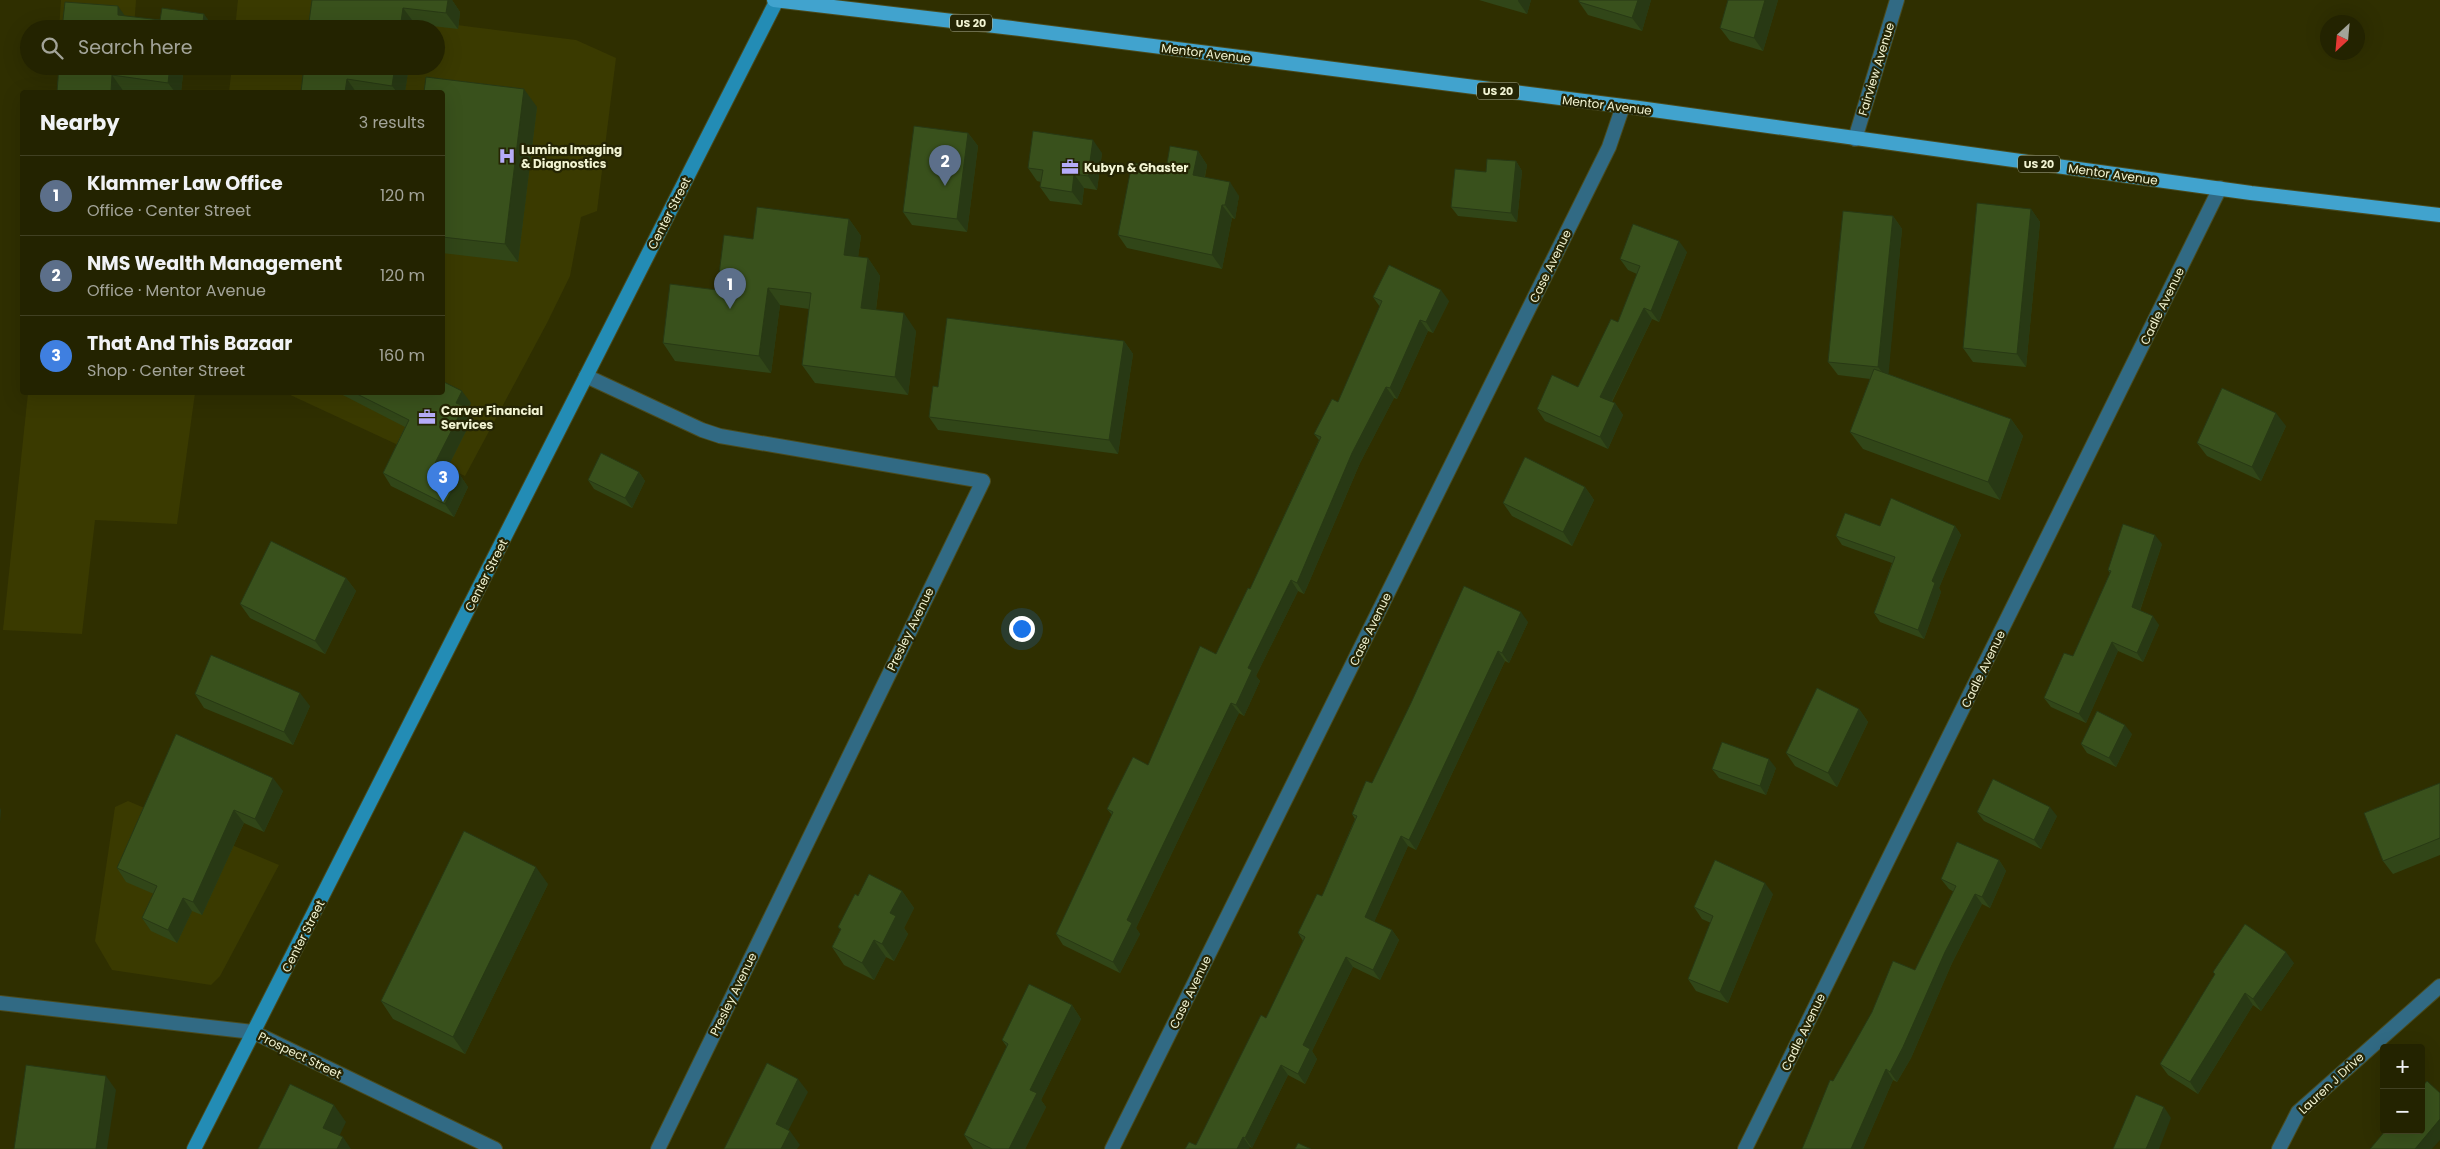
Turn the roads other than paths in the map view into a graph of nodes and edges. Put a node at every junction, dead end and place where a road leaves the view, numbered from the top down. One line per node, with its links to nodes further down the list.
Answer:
1 (776, 0): 3 (main road, Mentor Avenue / US 20); 7 (main road, Center Street)
2 (1897, 0): 4 (street, Fairview Avenue)
3 (1623, 106): 4 (main road, Mentor Avenue / US 20); 14 (street, Case Avenue)
4 (1855, 139): 5 (main road, Mentor Avenue / US 20)
5 (2220, 188): 6 (main road, Mentor Avenue / US 20); 15 (street, Cadle Avenue)
6 (2440, 215)
7 (586, 376): 10 (main road, Center Street); 13 (street, Presley Avenue)
8 (2440, 986): 16 (street, Lauren J Drive)
9 (0, 1003): 10 (street, Prospect Street)
10 (253, 1032): 11 (main road, Center Street); 12 (street, Prospect Street)
11 (194, 1149)
12 (495, 1149)
13 (658, 1149)
14 (1112, 1149)
15 (1745, 1149)
16 (2279, 1149)

